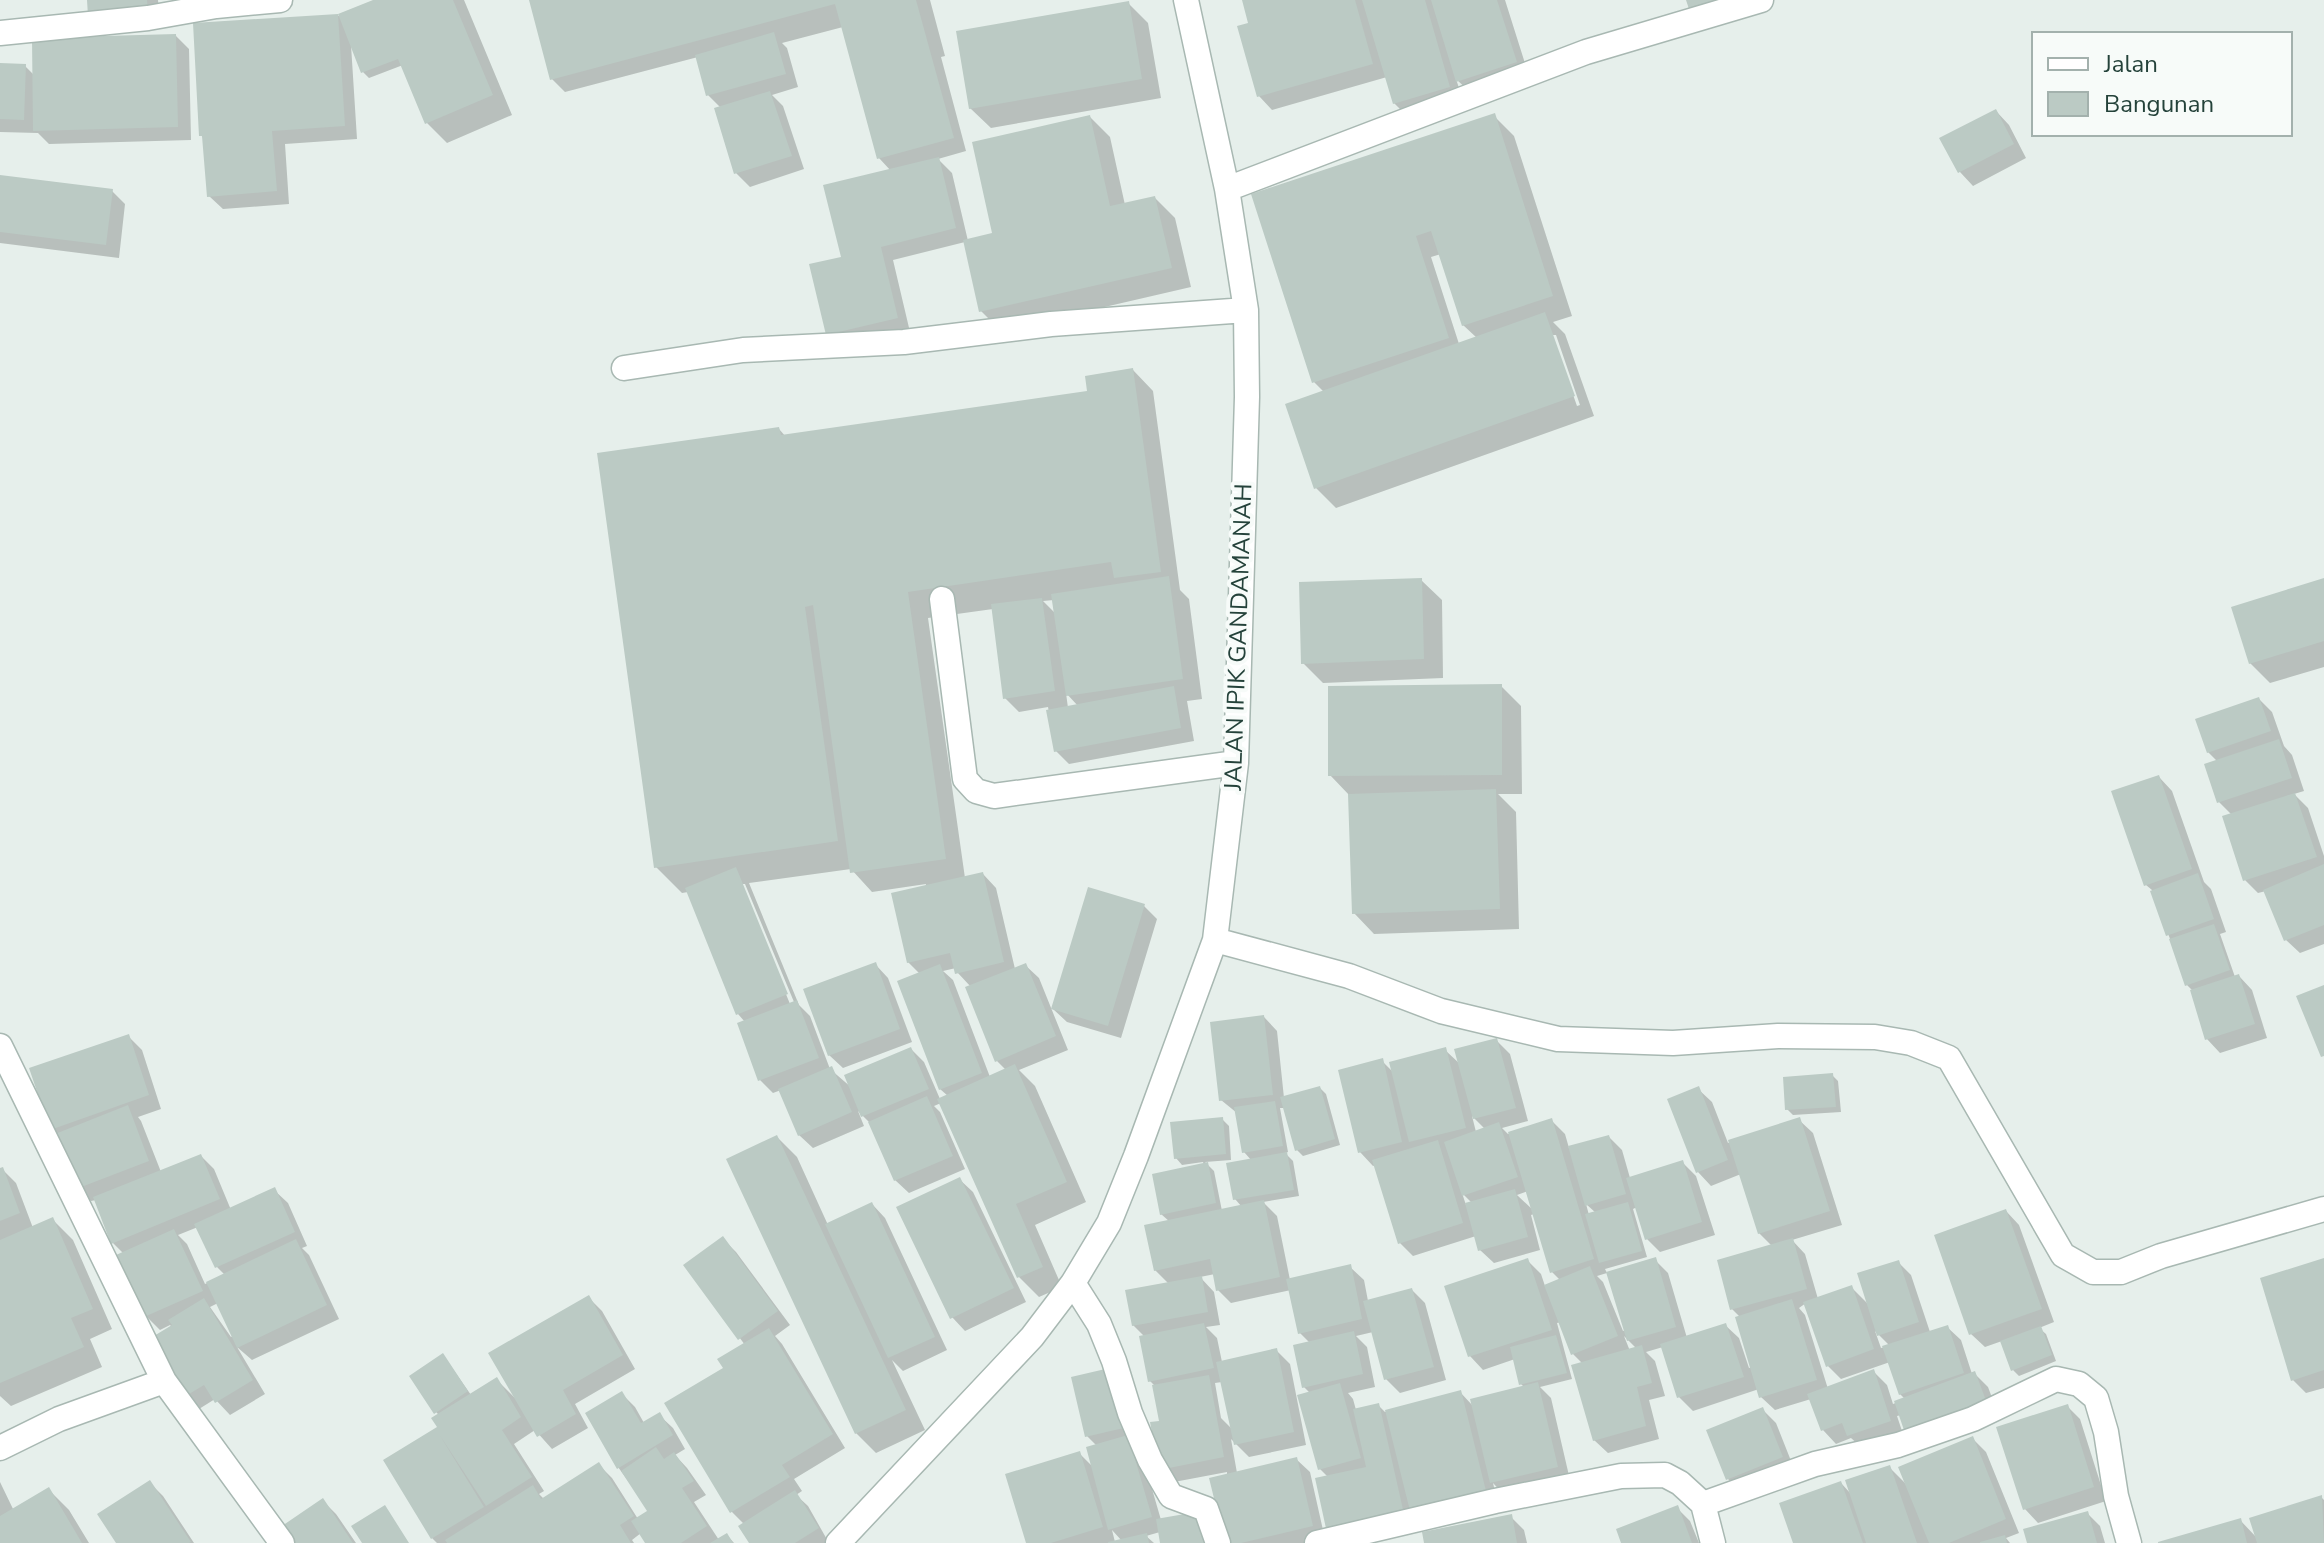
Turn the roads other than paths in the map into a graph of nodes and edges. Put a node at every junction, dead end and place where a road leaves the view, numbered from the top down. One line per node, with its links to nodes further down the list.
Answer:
1 (280, 0): 4 (street)
2 (1186, 0): 5 (street, JALAN IPIK GANDAMANAH)
3 (1761, 0): 5 (street)
4 (0, 33)
5 (1227, 189): 6 (street, JALAN IPIK GANDAMANAH)
6 (1246, 310): 7 (street); 9 (street, JALAN IPIK GANDAMANAH)
7 (624, 368)
8 (942, 599): 9 (street)
9 (1236, 763): 10 (street, JALAN IPIK GANDAMANAH)
10 (1215, 940): 12 (street); 13 (street, JALAN IPIK GANDAMANAH)
11 (0, 1046): 14 (street)
12 (2324, 1209)
13 (1073, 1283): 18 (street, JALAN IPIK GANDAMANAH); 19 (street)
14 (164, 1381): 15 (street); 17 (street)
15 (0, 1448)
16 (1703, 1504): 20 (street); 21 (street); 22 (street)
17 (282, 1543)
18 (838, 1543)
19 (1218, 1543)
20 (1317, 1543)
21 (1713, 1543)
22 (2129, 1543)

